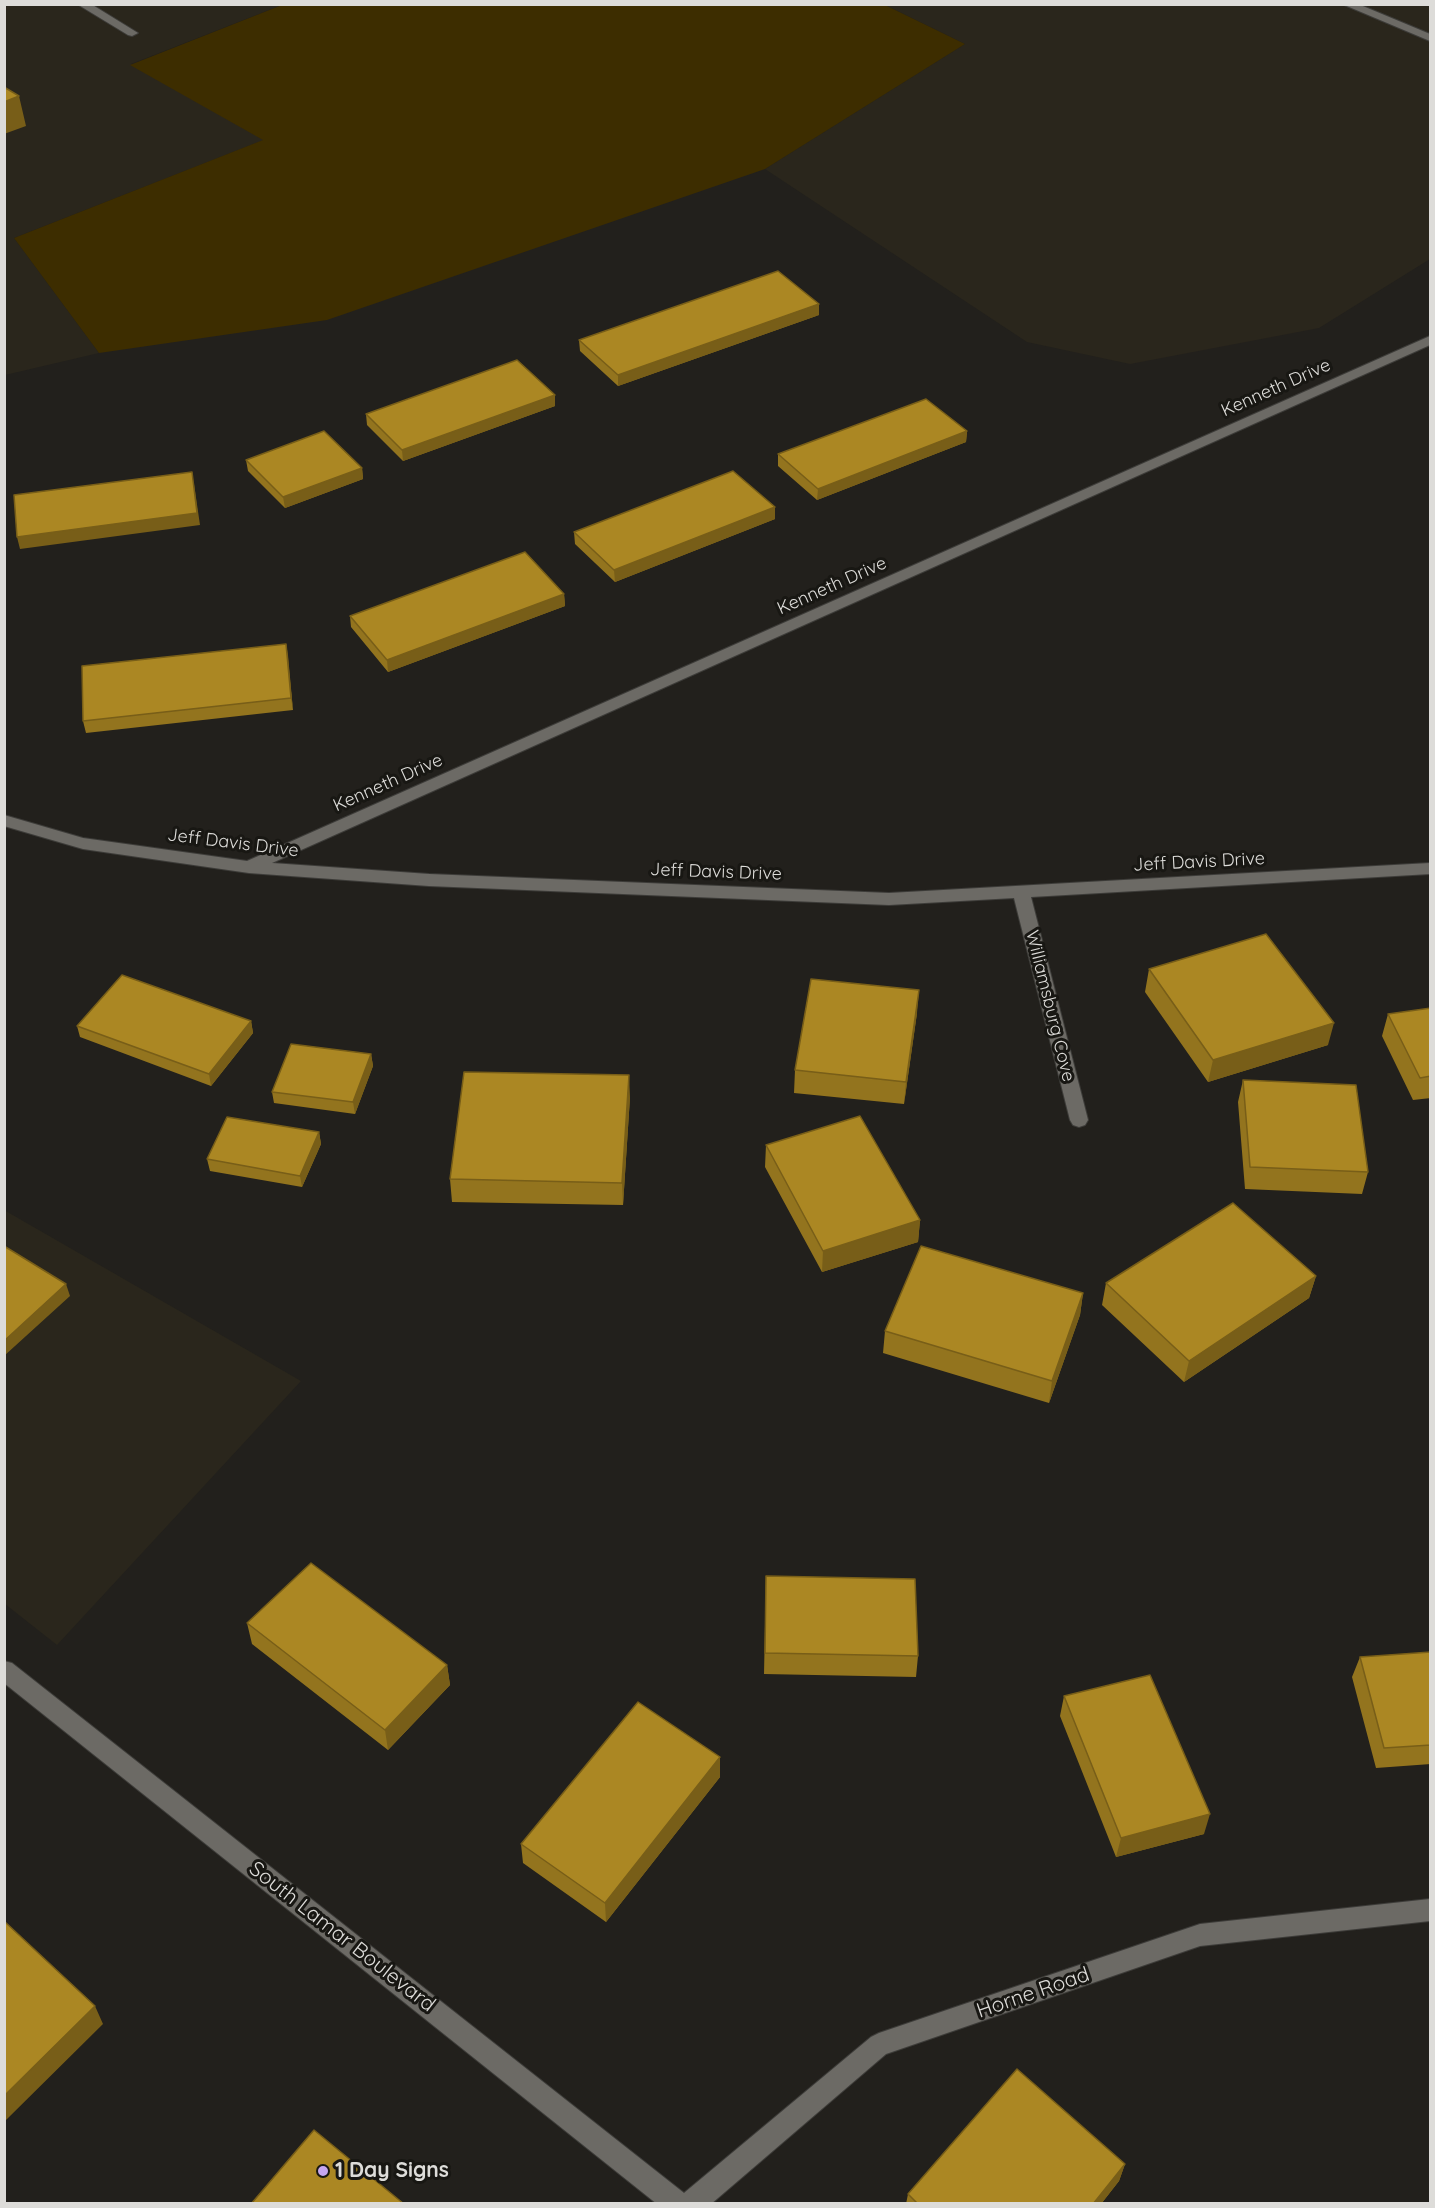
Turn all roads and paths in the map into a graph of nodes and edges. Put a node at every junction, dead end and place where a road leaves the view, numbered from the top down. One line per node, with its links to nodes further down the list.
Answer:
1 (82, 4): 3 (street)
2 (1347, 4): 4 (street)
3 (132, 33)
4 (1431, 38)
5 (1431, 340): 7 (street, Kenneth Drive)
6 (4, 820): 7 (street, Jeff Davis Drive)
7 (249, 867): 9 (street, Jeff Davis Drive)
8 (1431, 868): 9 (street, Jeff Davis Drive)
9 (1021, 892): 10 (street, Williamsburg Cove)
10 (1079, 1120)
11 (4, 1670): 13 (street, South Lamar Boulevard)
12 (1431, 1910): 14 (street, Horne Road)
13 (678, 2204)
14 (691, 2204)

